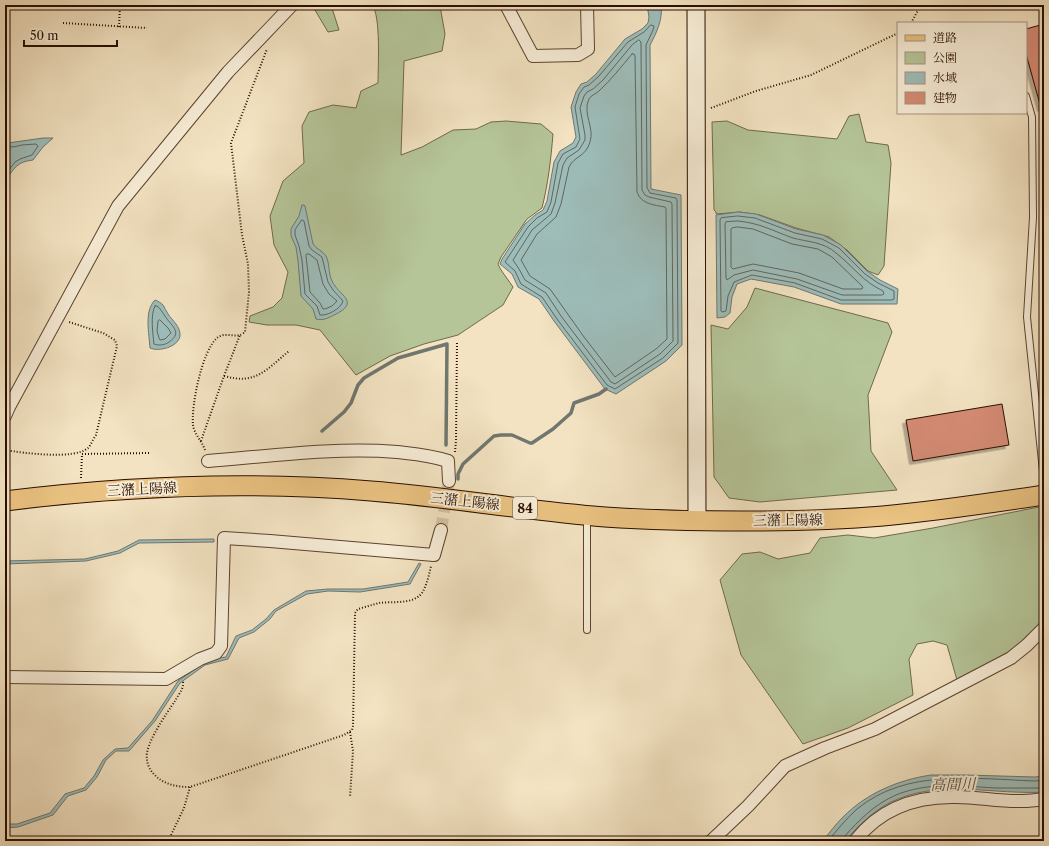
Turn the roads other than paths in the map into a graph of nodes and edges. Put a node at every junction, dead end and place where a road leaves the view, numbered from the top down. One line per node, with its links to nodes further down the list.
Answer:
1 (292, 5): 6 (street)
2 (506, 5): 3 (street)
3 (587, 5)
4 (696, 5): 13 (street)
5 (1027, 100): 9 (lane)
6 (5, 416)
7 (208, 461): 8 (street)
8 (449, 481)
9 (1044, 481)
10 (1044, 495): 13 (main road, 三潴上陽線 / 84)
11 (5, 501): 12 (main road, 三潴上陽線 / 84)
12 (587, 515): 13 (main road, 三潴上陽線 / 84); 16 (lane)
13 (697, 521)
14 (441, 530): 17 (street)
15 (1044, 628): 19 (street)
16 (587, 630)
17 (5, 677)
18 (1044, 799): 20 (street)
19 (711, 841)
20 (855, 841)

